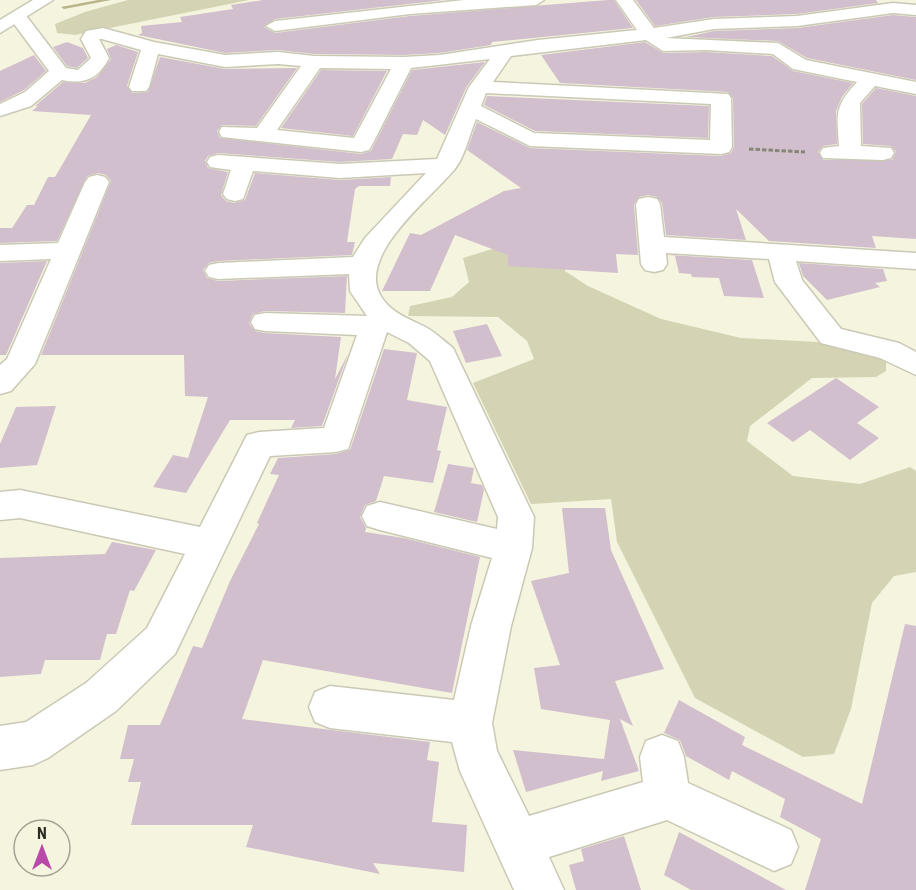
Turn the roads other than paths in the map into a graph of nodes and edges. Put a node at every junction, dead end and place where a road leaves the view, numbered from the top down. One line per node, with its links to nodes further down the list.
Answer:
1 (45, 0): 7 (street)
2 (333, 0): 6 (street)
3 (536, 0): 6 (street)
4 (624, 0): 10 (street)
5 (909, 6): 10 (street)
6 (346, 16): 8 (street)
7 (18, 17): 9 (street); 15 (street)
8 (275, 26)
9 (0, 28)
10 (649, 34): 12 (street); 17 (street)
11 (151, 47): 13 (street); 15 (street); 16 (street)
12 (503, 54): 14 (street); 19 (street)
13 (314, 62): 14 (street); 22 (street)
14 (404, 63): 22 (street)
15 (59, 72): 20 (street)
16 (164, 74)
17 (871, 78): 18 (street); 23 (street)
18 (916, 88)
19 (475, 98): 19 (street); 26 (street)
20 (0, 110)
21 (230, 132): 22 (street)
22 (263, 135)
23 (883, 153)
24 (218, 162): 25 (street)
25 (244, 164): 26 (street); 28 (street)
26 (446, 165): 34 (street)
27 (97, 182): 30 (street)
28 (235, 194)
29 (648, 204): 32 (street)
30 (68, 251): 31 (street); 39 (street)
31 (0, 253)
32 (780, 253): 33 (street); 38 (street)
33 (916, 261)
34 (362, 265): 35 (street); 37 (street)
35 (218, 271)
36 (265, 322): 37 (street)
37 (381, 323): 42 (street); 43 (street)
38 (916, 365)
39 (0, 383)
40 (0, 506): 42 (street)
41 (380, 516): 43 (street)
42 (210, 544): 46 (street)
43 (514, 548): 45 (street)
44 (330, 707): 45 (street)
45 (470, 723): 47 (street)
46 (0, 748)
47 (517, 843): 48 (street); 49 (street)
48 (774, 847)
49 (539, 890)

